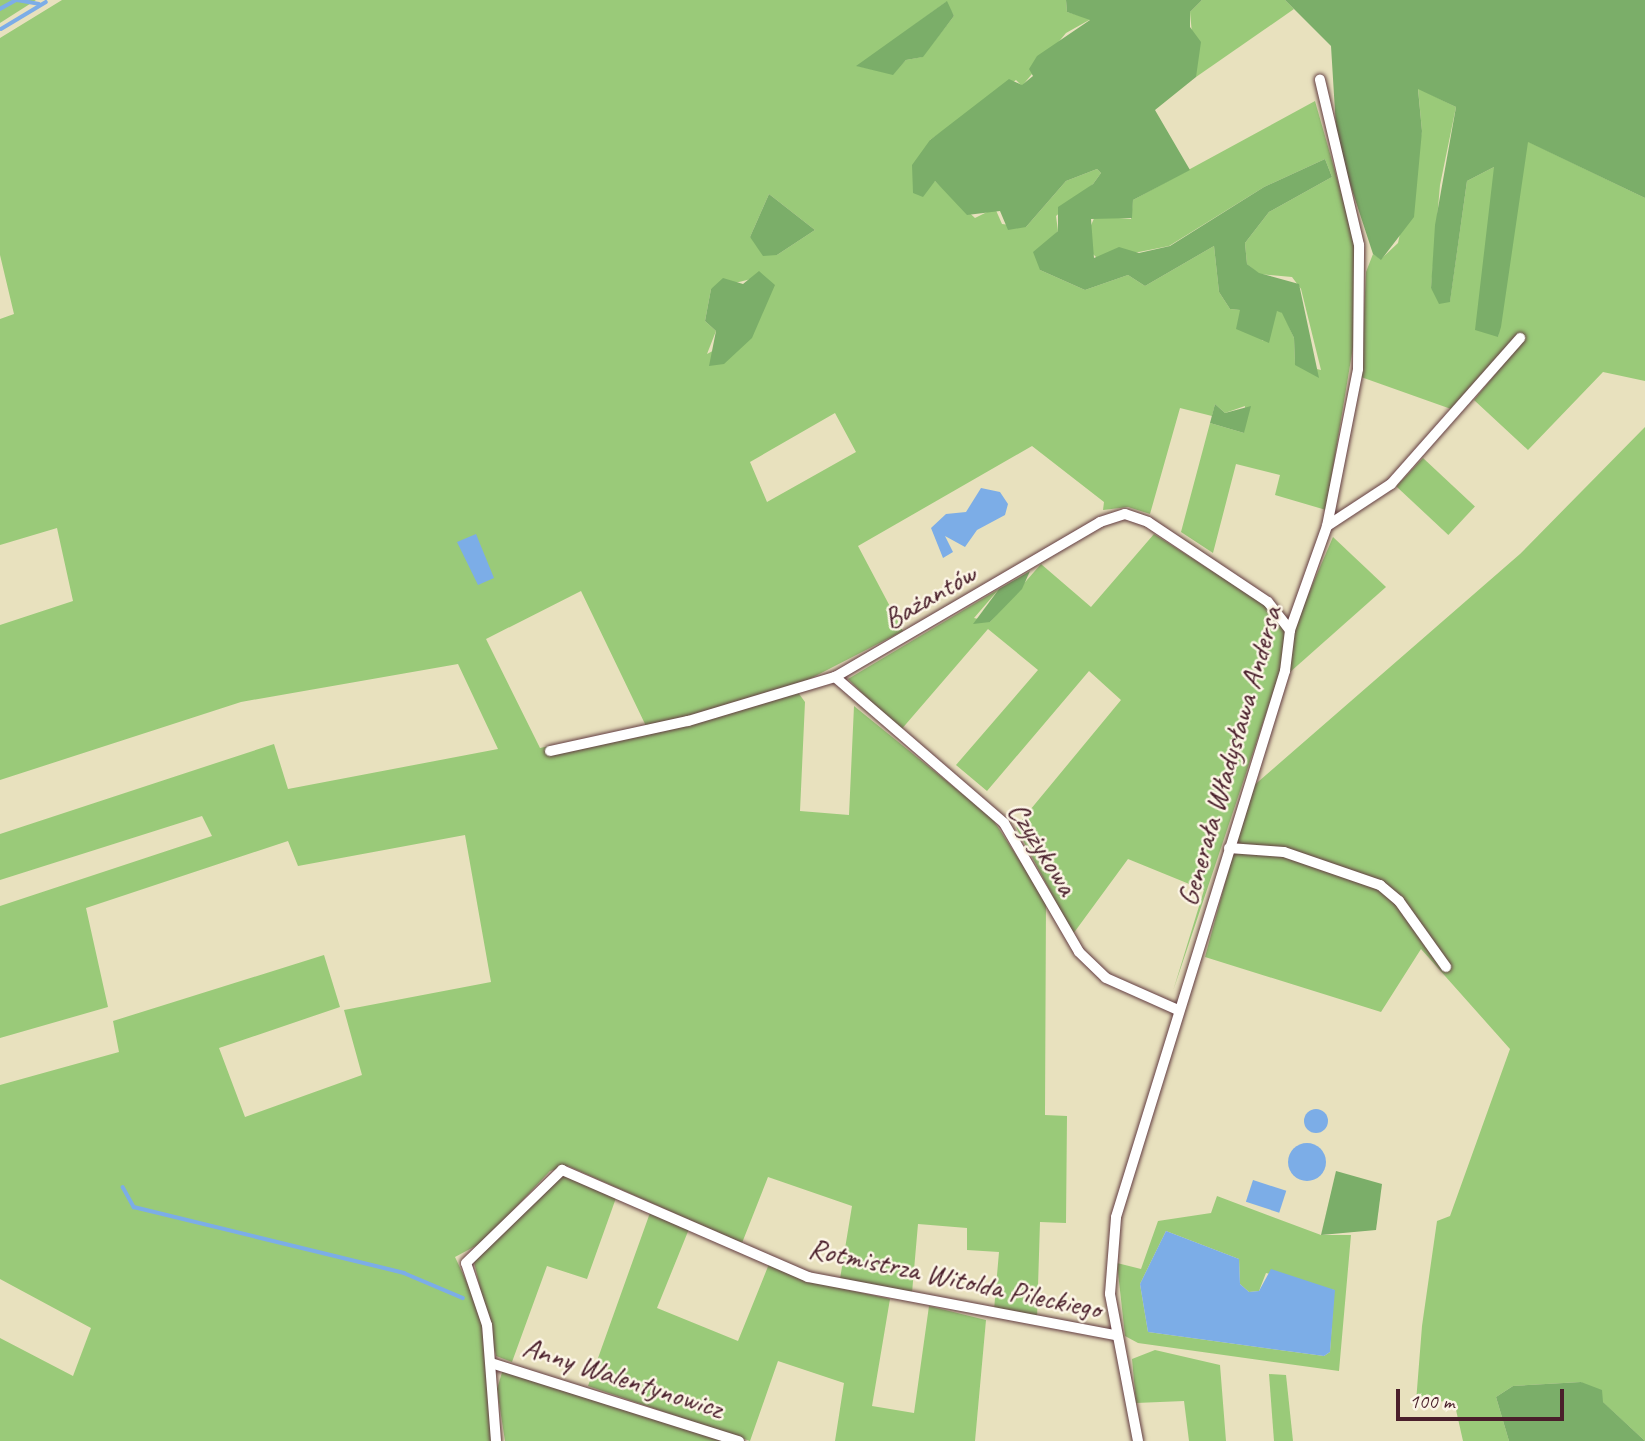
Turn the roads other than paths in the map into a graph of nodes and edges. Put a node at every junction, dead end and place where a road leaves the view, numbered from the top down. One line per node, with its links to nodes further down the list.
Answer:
1 (1320, 80): 3 (street, Generała Władysława Andersa)
2 (1520, 338): 3 (street)
3 (1327, 526): 4 (street, Generała Władysława Andersa)
4 (1290, 630): 5 (street, Bażantów); 7 (street, Generała Władysława Andersa)
5 (835, 677): 6 (street, Bażantów); 9 (street, Czyżykowa)
6 (550, 751)
7 (1229, 848): 8 (street); 9 (street, Generała Władysława Andersa)
8 (1446, 967)
9 (1178, 1010): 10 (street, Generała Władysława Andersa)
10 (1116, 1335): 11 (street, Rotmistrza Witolda Pileckiego); 14 (street, Generała Władysława Andersa)
11 (491, 1363): 12 (street); 13 (street, Anny Walentynowicz)
12 (496, 1441)
13 (739, 1441)
14 (1138, 1441)

